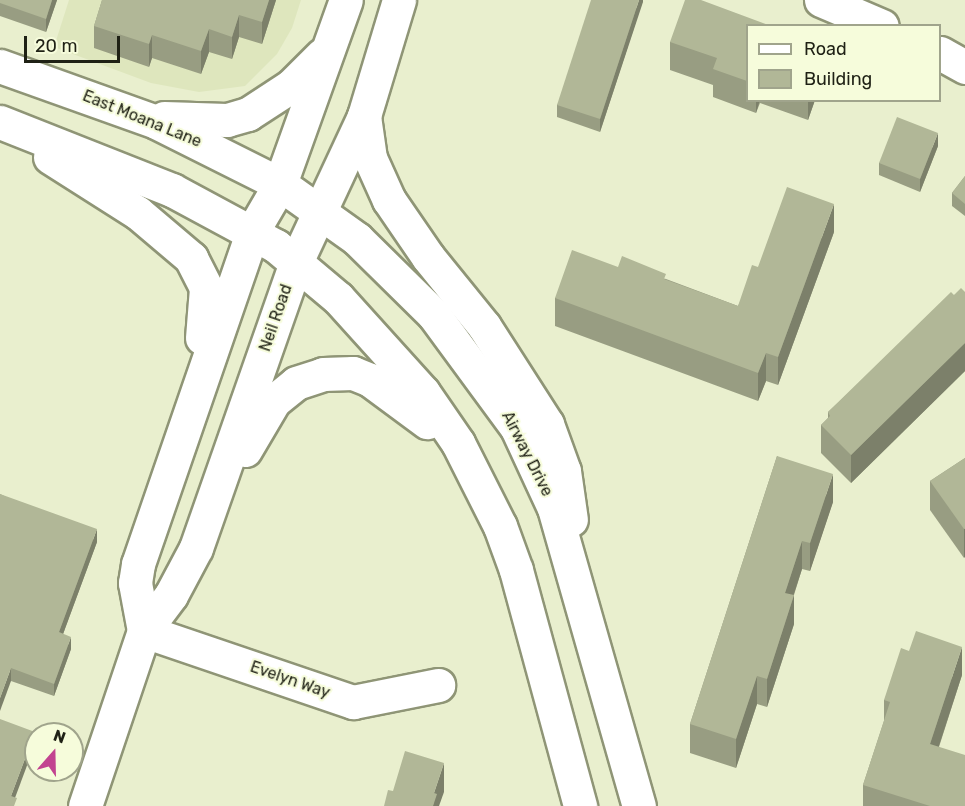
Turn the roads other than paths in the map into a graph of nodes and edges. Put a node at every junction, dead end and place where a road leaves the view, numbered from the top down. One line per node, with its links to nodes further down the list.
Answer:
1 (346, 0): 5 (main road, Neil Road)
2 (399, 0): 10 (main road, Neil Road)
3 (822, 0): 4 (main road)
4 (877, 24)
5 (327, 50): 9 (main road); 13 (main road, Neil Road)
6 (941, 54): 8 (main road)
7 (0, 66): 9 (main road, East Moana Lane)
8 (965, 67)
9 (135, 114): 13 (main road, East Moana Lane)
10 (364, 116): 14 (main road, Neil Road); 19 (main road)
11 (0, 122): 15 (main road)
12 (0, 126): 17 (main road)
13 (280, 184): 14 (main road, Airway Drive); 15 (main road, Neil Road)
14 (322, 212): 15 (main road, Neil Road); 19 (main road, Airway Drive)
15 (275, 246): 16 (main road); 17 (main road, Neil Road); 18 (main road, Neil Road)
16 (481, 484): 18 (main road); 23 (main road)
17 (159, 500): 20 (main road, Neil Road)
18 (210, 509): 20 (main road, Neil Road)
19 (583, 602): 24 (main road, Airway Drive)
20 (144, 631): 21 (main road, Evelyn Way); 22 (main road, Neil Road)
21 (438, 685)
22 (85, 806)
23 (580, 806)
24 (639, 806)

